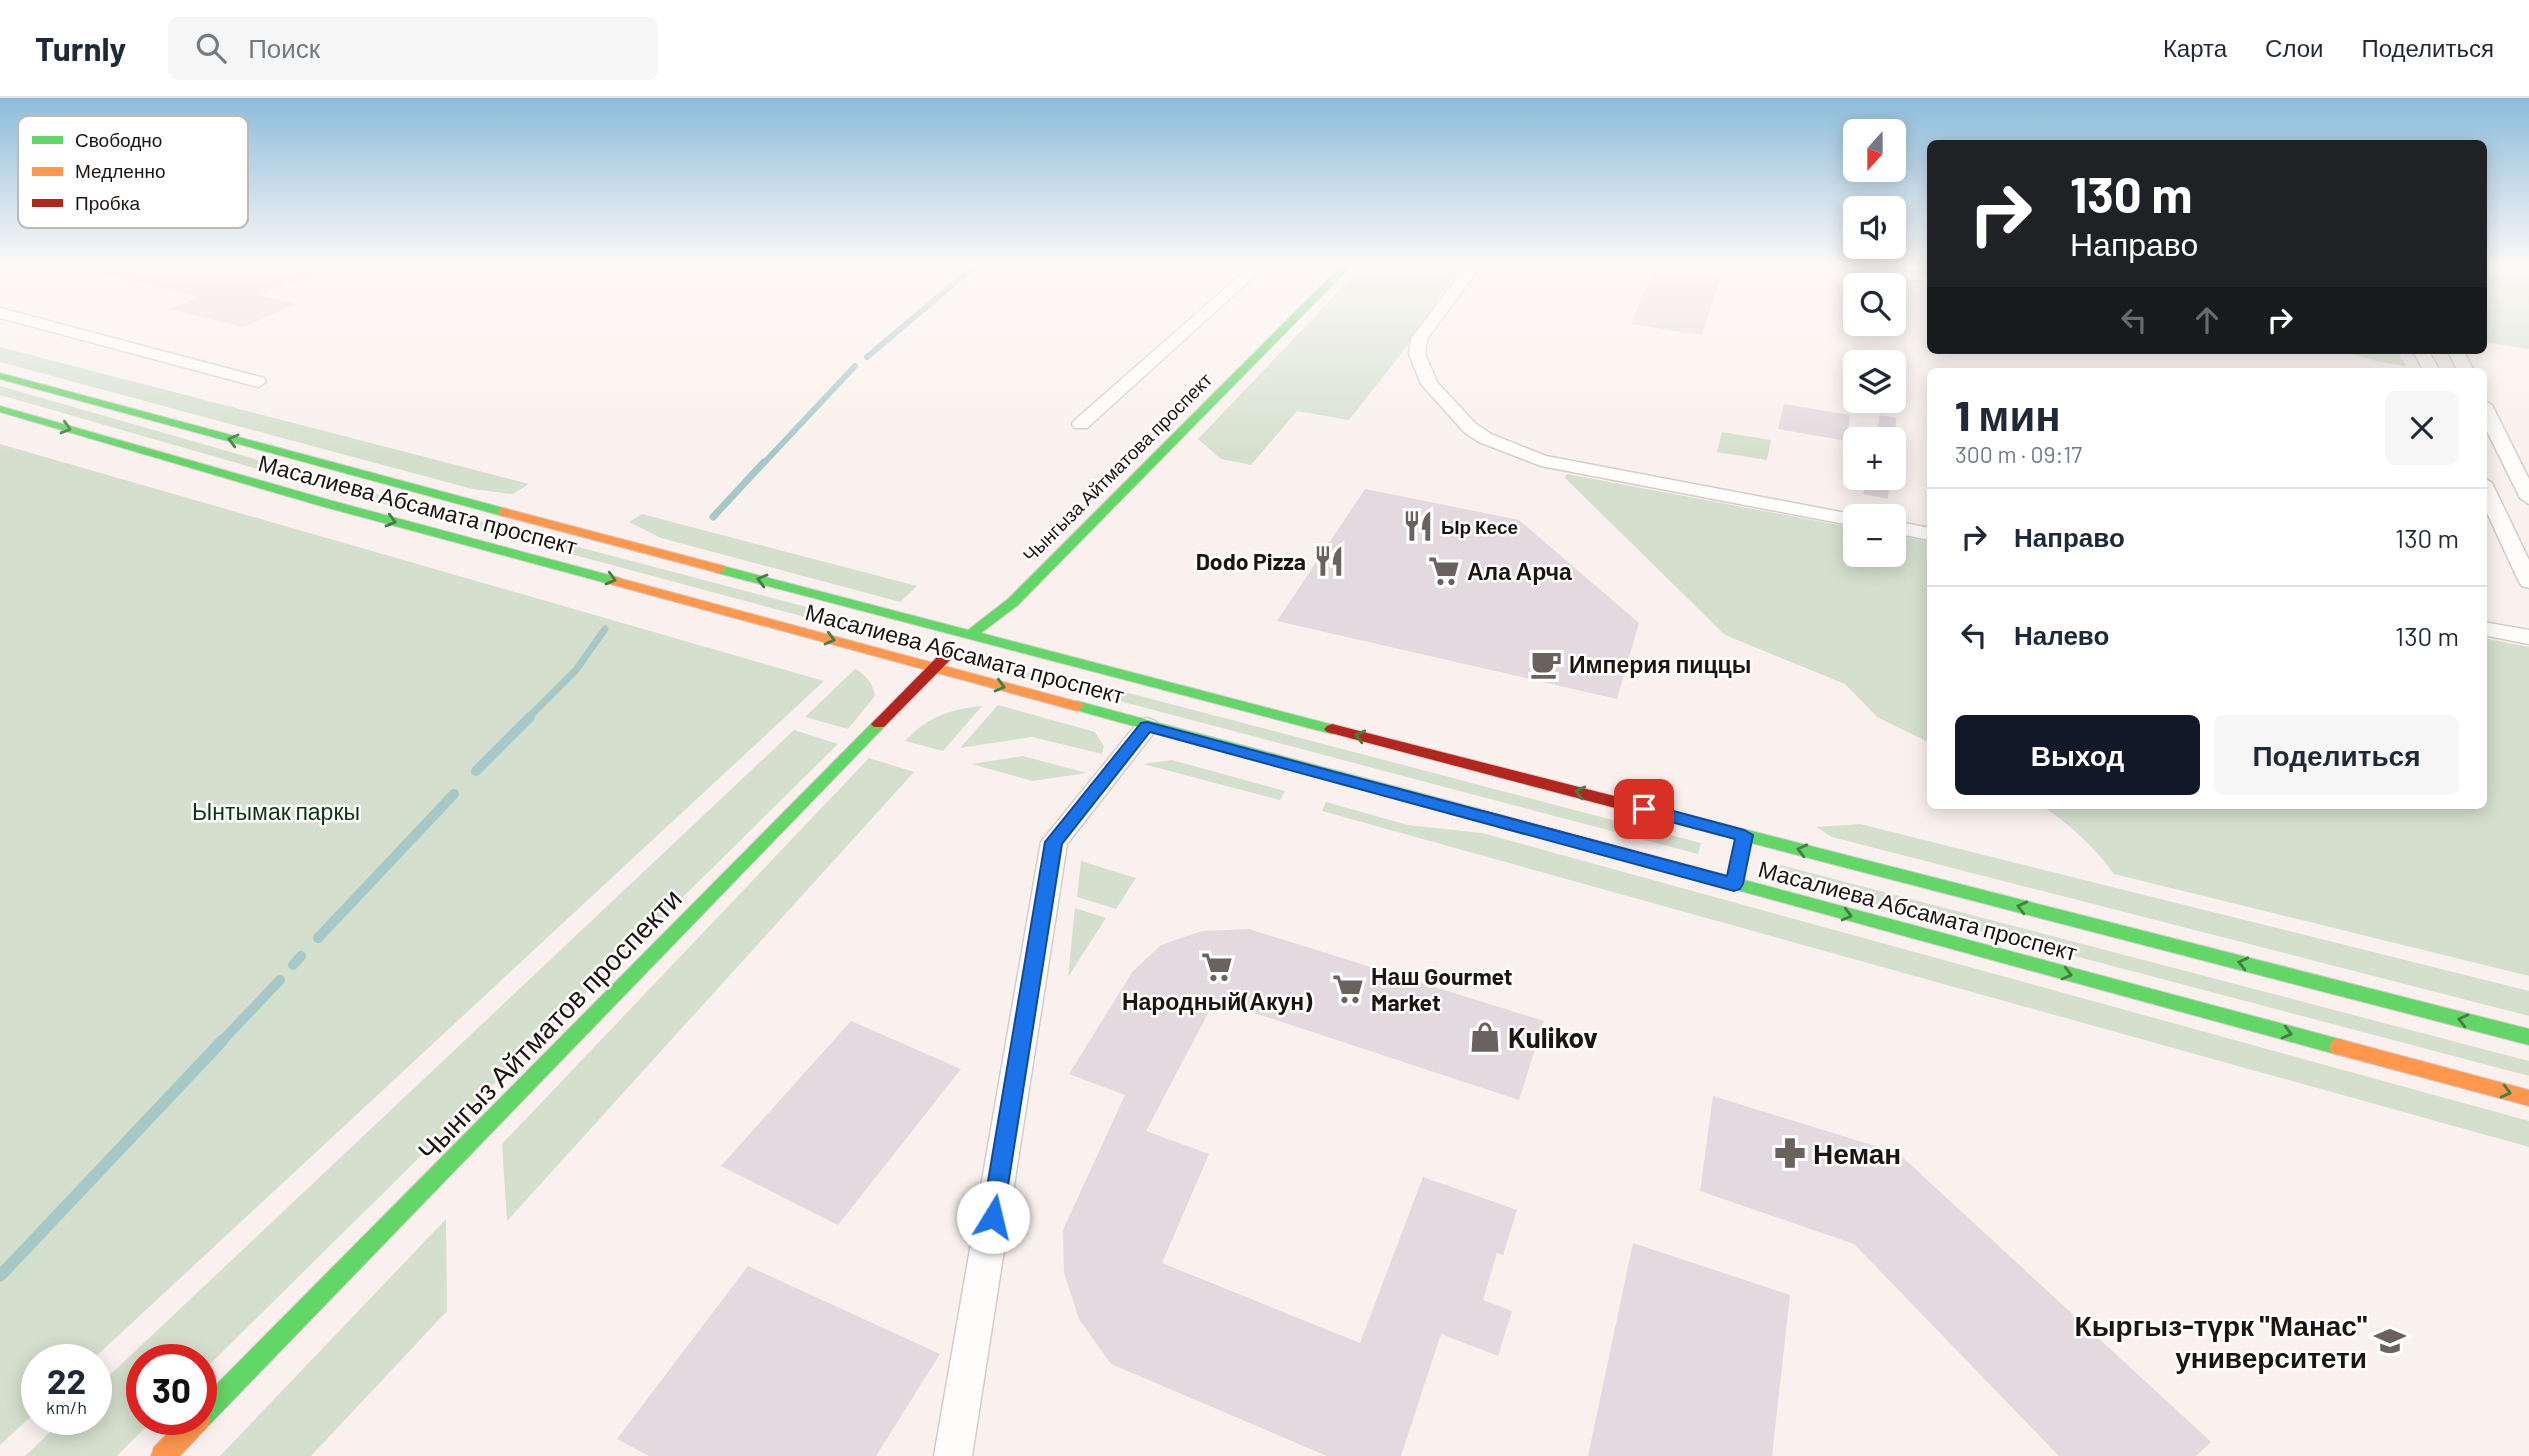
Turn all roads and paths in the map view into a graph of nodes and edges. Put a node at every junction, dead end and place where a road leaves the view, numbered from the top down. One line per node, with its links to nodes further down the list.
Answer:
1 (54, 327): 6 (street)
2 (1190, 327): 9 (street)
3 (1285, 327): 19 (main road, Чынгыза Айтматова проспект)
4 (1428, 327): 14 (street)
5 (0, 376): 10 (main road, Масалиева Абсамата проспект, one-way to 5)
6 (258, 382)
7 (0, 409): 13 (main road, Масалиева Абсамата проспект, one-way to 13)
8 (2487, 413): 12 (street)
9 (1082, 424)
10 (370, 477): 13 (main road); 19 (main road, Масалиева Абсамата проспект, one-way to 10)
11 (2487, 492): 17 (street)
12 (2529, 498)
13 (325, 503): 21 (main road, Масалиева Абсамата проспект, one-way to 21)
14 (1843, 518)
15 (1906, 529): 16 (street)
16 (1927, 533)
17 (2529, 582)
18 (2487, 629): 20 (street)
19 (970, 635): 21 (main road, Чынгыза Айтматова проспект); 23 (main road, Масалиева Абсамата проспект, one-way to 19)
20 (2529, 637)
21 (934, 668): 22 (main road, Масалиева Абсамата проспект, one-way to 22); 25 (main road, Чынгыз Айтматов проспекти)
22 (1147, 726): 24 (main road, Масалиева Абсамата проспект, one-way to 24); 28 (street)
23 (2529, 1037)
24 (2529, 1098)
25 (217, 1401)
26 (183, 1435): 27 (main road, Чынгыз Айтматов проспекти)
27 (163, 1456)
28 (953, 1456)

